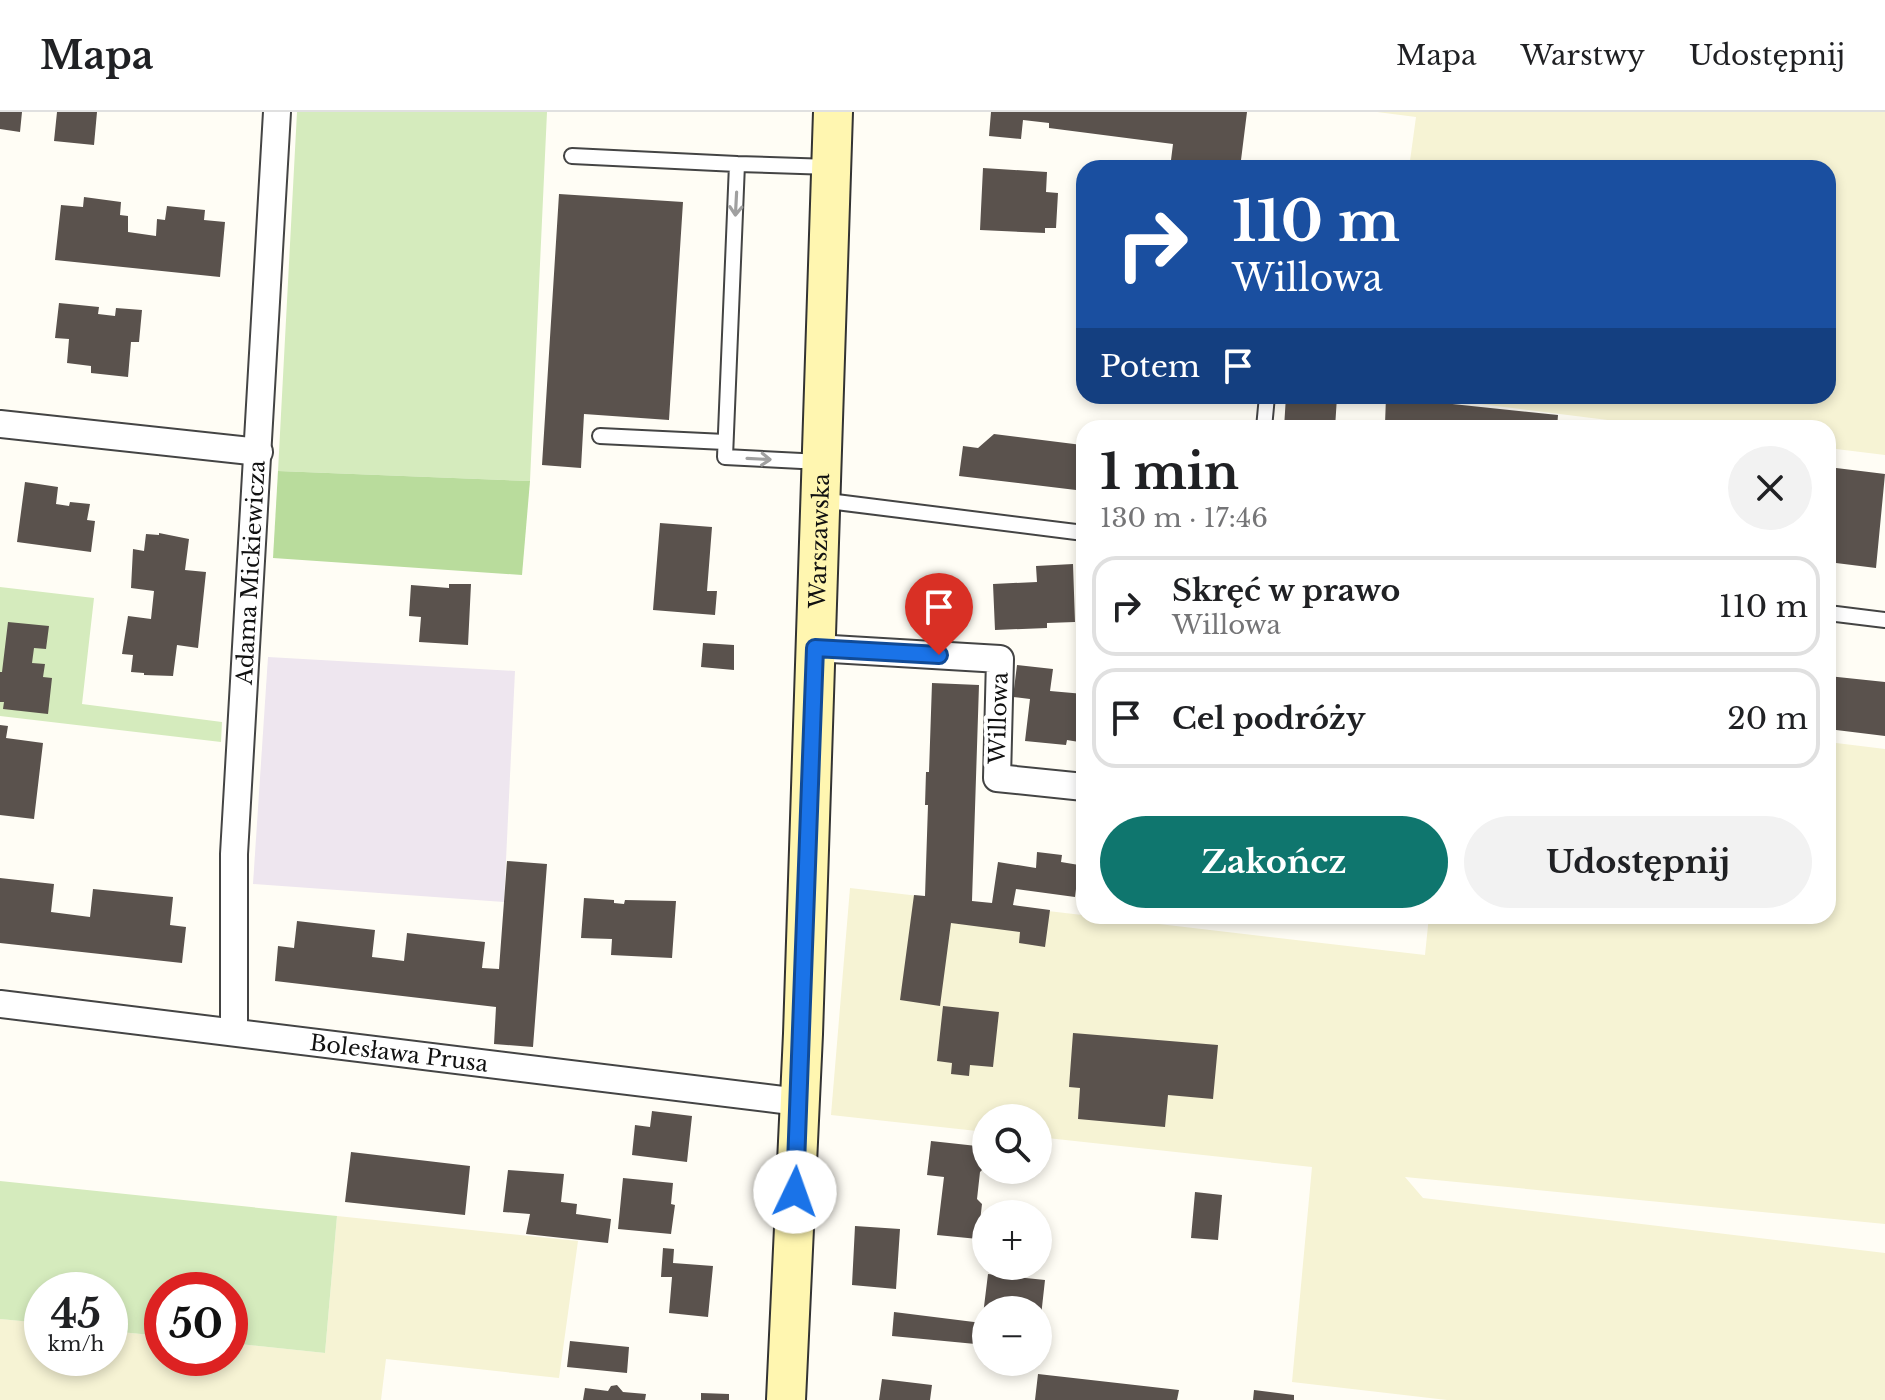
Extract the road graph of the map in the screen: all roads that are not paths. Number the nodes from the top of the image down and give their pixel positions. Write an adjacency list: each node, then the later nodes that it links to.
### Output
1 (277, 112): 9 (street, Adama Mickiewicza)
2 (833, 112): 5 (main road, Warszawska)
3 (572, 156): 4 (lane)
4 (737, 164): 5 (lane); 8 (lane, one-way to 8)
5 (831, 167): 10 (main road, Warszawska)
6 (0, 424): 9 (street)
7 (600, 436): 8 (lane)
8 (725, 442): 10 (lane, one-way to 10)
9 (259, 452): 18 (street, Adama Mickiewicza)
10 (821, 462): 11 (main road, Warszawska)
11 (820, 500): 12 (lane); 15 (main road, Warszawska)
12 (1076, 532)
13 (1836, 614): 14 (lane)
14 (1885, 620)
15 (815, 648): 16 (street, Willowa); 19 (main road, Warszawska)
16 (1076, 786)
17 (0, 1004): 18 (street, Bolesława Prusa)
18 (234, 1032): 19 (street, Bolesława Prusa)
19 (799, 1102): 20 (main road, Warszawska)
20 (786, 1400)

